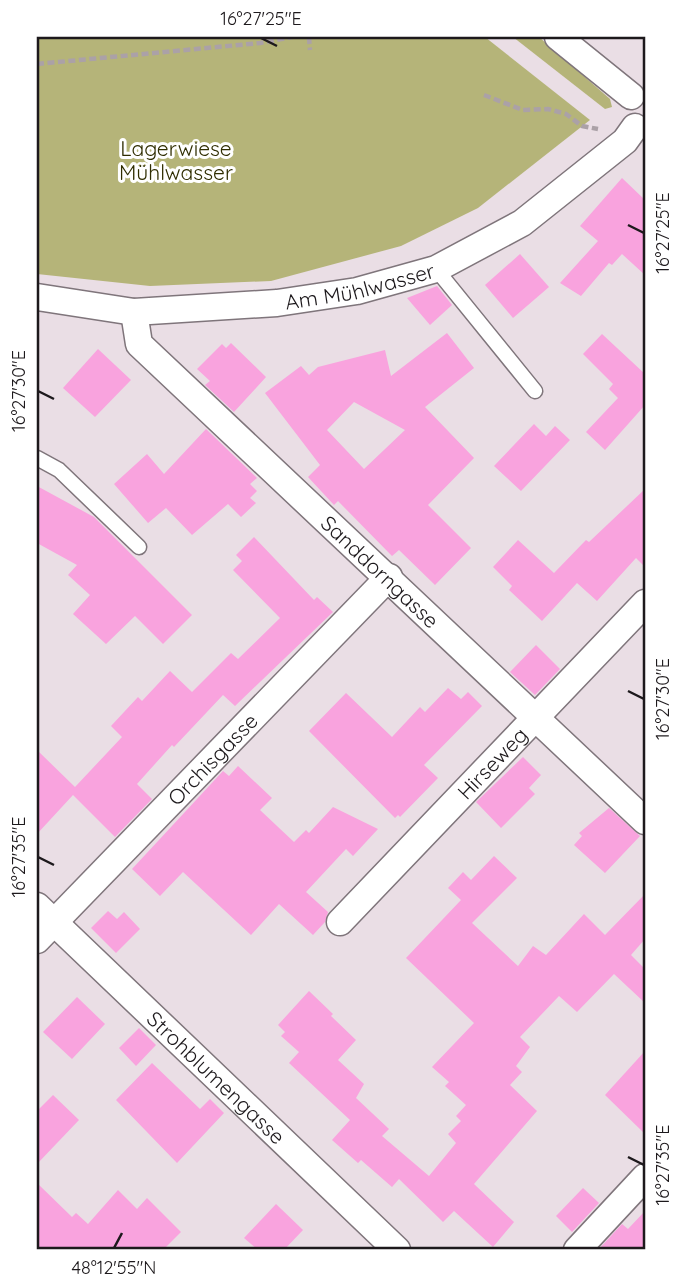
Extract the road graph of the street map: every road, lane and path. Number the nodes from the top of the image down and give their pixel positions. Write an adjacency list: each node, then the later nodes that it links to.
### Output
1 (292, 37): 5 (path)
2 (309, 37): 4 (path)
3 (558, 37): 6 (street)
4 (310, 50)
5 (37, 64)
6 (638, 93): 8 (street)
7 (484, 94): 9 (path)
8 (640, 128): 10 (street, Am Mühlwasser)
9 (606, 131)
10 (436, 269): 12 (street, Am Mühlwasser); 13 (lane)
11 (37, 297): 12 (street, Am Mühlwasser)
12 (134, 312): 16 (street, Sanddorngasse)
13 (535, 391)
14 (37, 458): 15 (lane)
15 (139, 547)
16 (389, 577): 18 (street, Sanddorngasse); 21 (street, Orchisgasse)
17 (645, 603): 18 (street, Hirseweg)
18 (536, 717): 19 (street, Sanddorngasse); 20 (street, Hirseweg)
19 (645, 821)
20 (340, 922)
21 (42, 923): 23 (street, Strohblumengasse)
22 (645, 1177): 24 (street)
23 (397, 1250)
24 (577, 1250)

